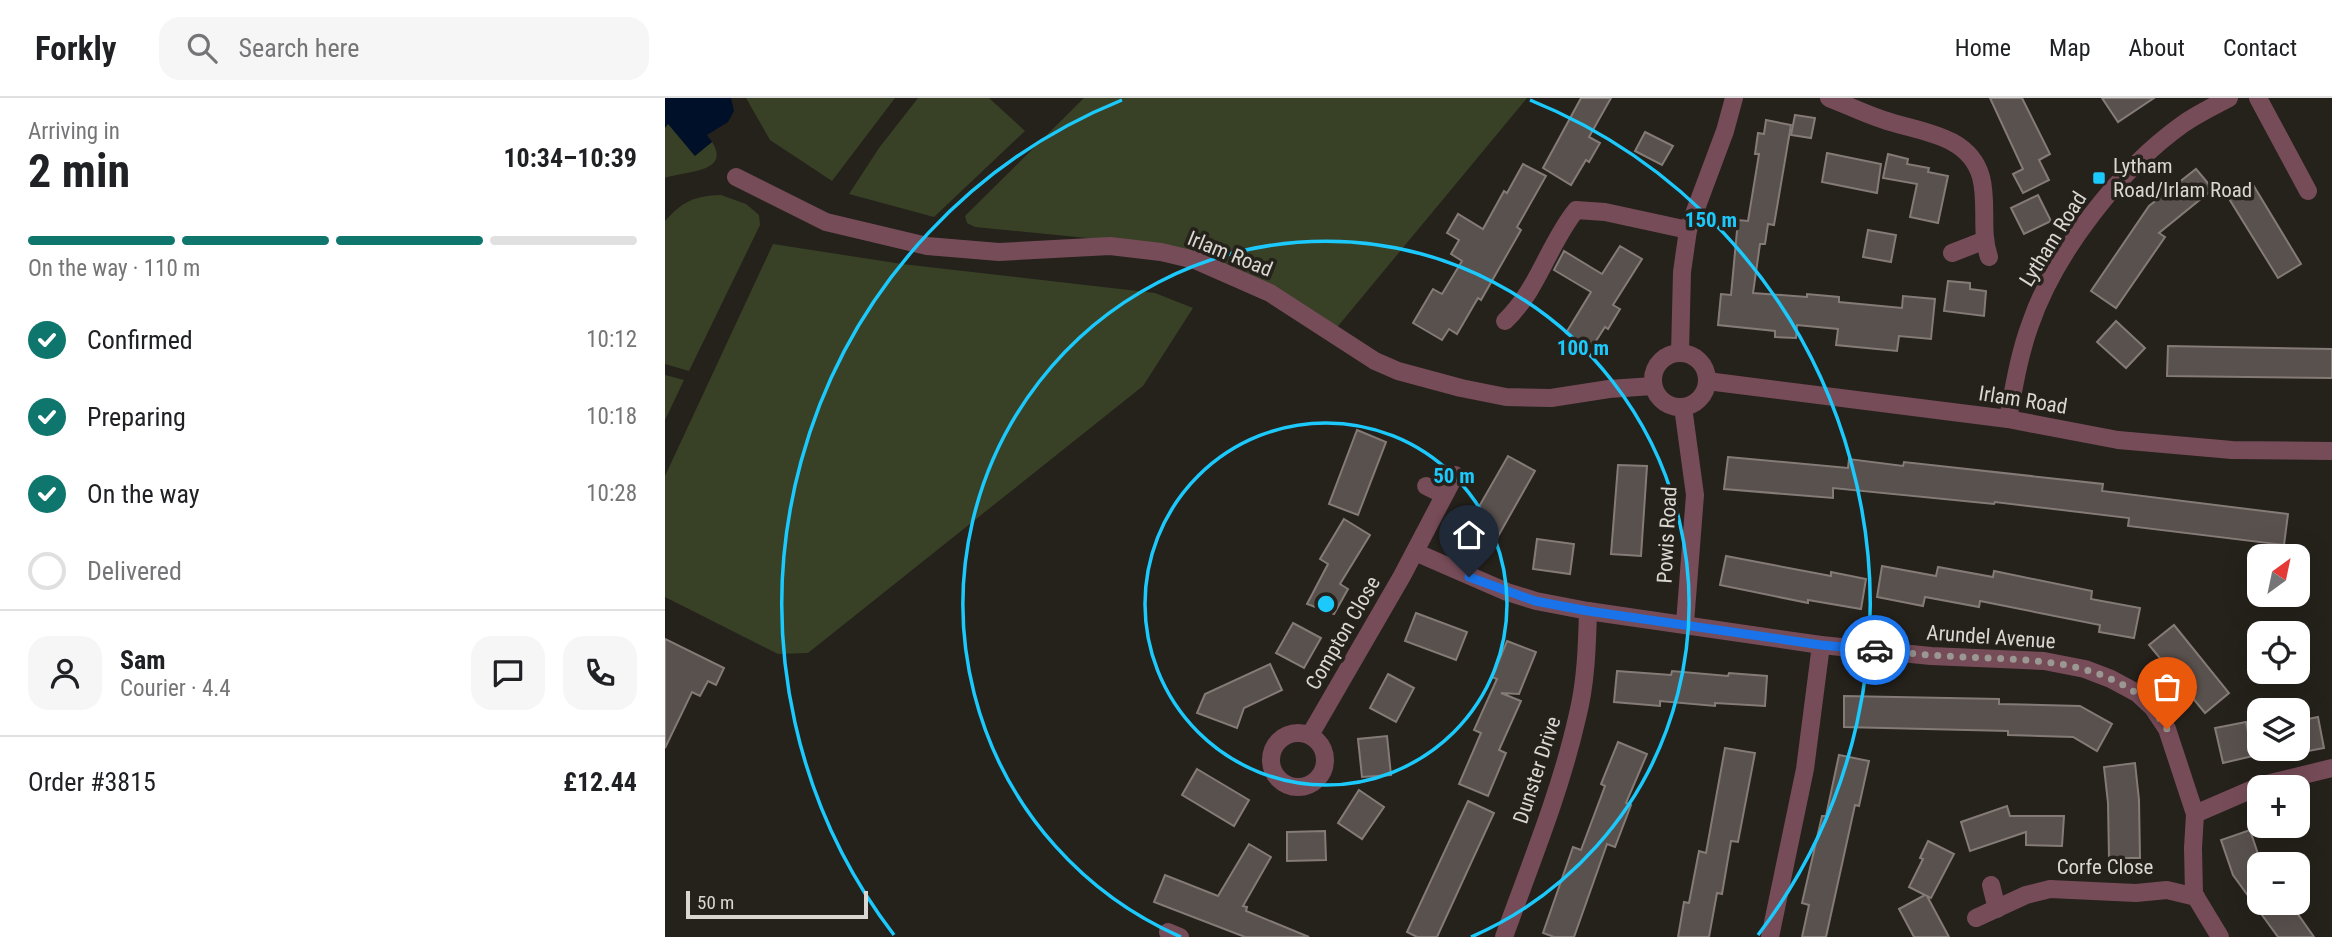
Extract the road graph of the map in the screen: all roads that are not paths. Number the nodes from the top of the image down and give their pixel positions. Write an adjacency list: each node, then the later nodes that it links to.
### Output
1 (1734, 98): 8 (street)
2 (1829, 98): 9 (street)
3 (2229, 98): 5 (street, Lytham Road)
4 (2258, 98): 7 (street)
5 (2204, 103): 15 (street, Lytham Road)
6 (736, 177): 13 (street, Irlam Road)
7 (2308, 191)
8 (1688, 230): 10 (street); 11 (street)
9 (1952, 253)
10 (1505, 321)
11 (1680, 353): 12 (street); 13 (street)
12 (1707, 381): 14 (street); 15 (street, Irlam Road)
13 (1653, 386): 14 (street)
14 (1683, 407): 22 (street, Powis Road)
15 (2008, 419): 16 (street, Irlam Road)
16 (2332, 451)
17 (1455, 475): 19 (street, Compton Close)
18 (1426, 485): 19 (street)
19 (1444, 495): 20 (street, Compton Close)
20 (1415, 552): 21 (street); 24 (street, Compton Close)
21 (1588, 611): 22 (street, Arundel Avenue); 31 (street, Dunster Drive)
22 (1685, 624): 23 (street, Arundel Avenue)
23 (1821, 645): 26 (street, Arundel Avenue); 32 (street)
24 (1310, 735)
25 (2332, 768): 26 (street)
26 (2195, 814): 28 (street, Arundel Avenue)
27 (1990, 885): 29 (street)
28 (2196, 897): 29 (street, Corfe Close); 33 (street, Arundel Avenue)
29 (1997, 909): 30 (street, Corfe Close)
30 (1976, 918)
31 (1504, 937)
32 (1770, 937)
33 (2220, 937)

